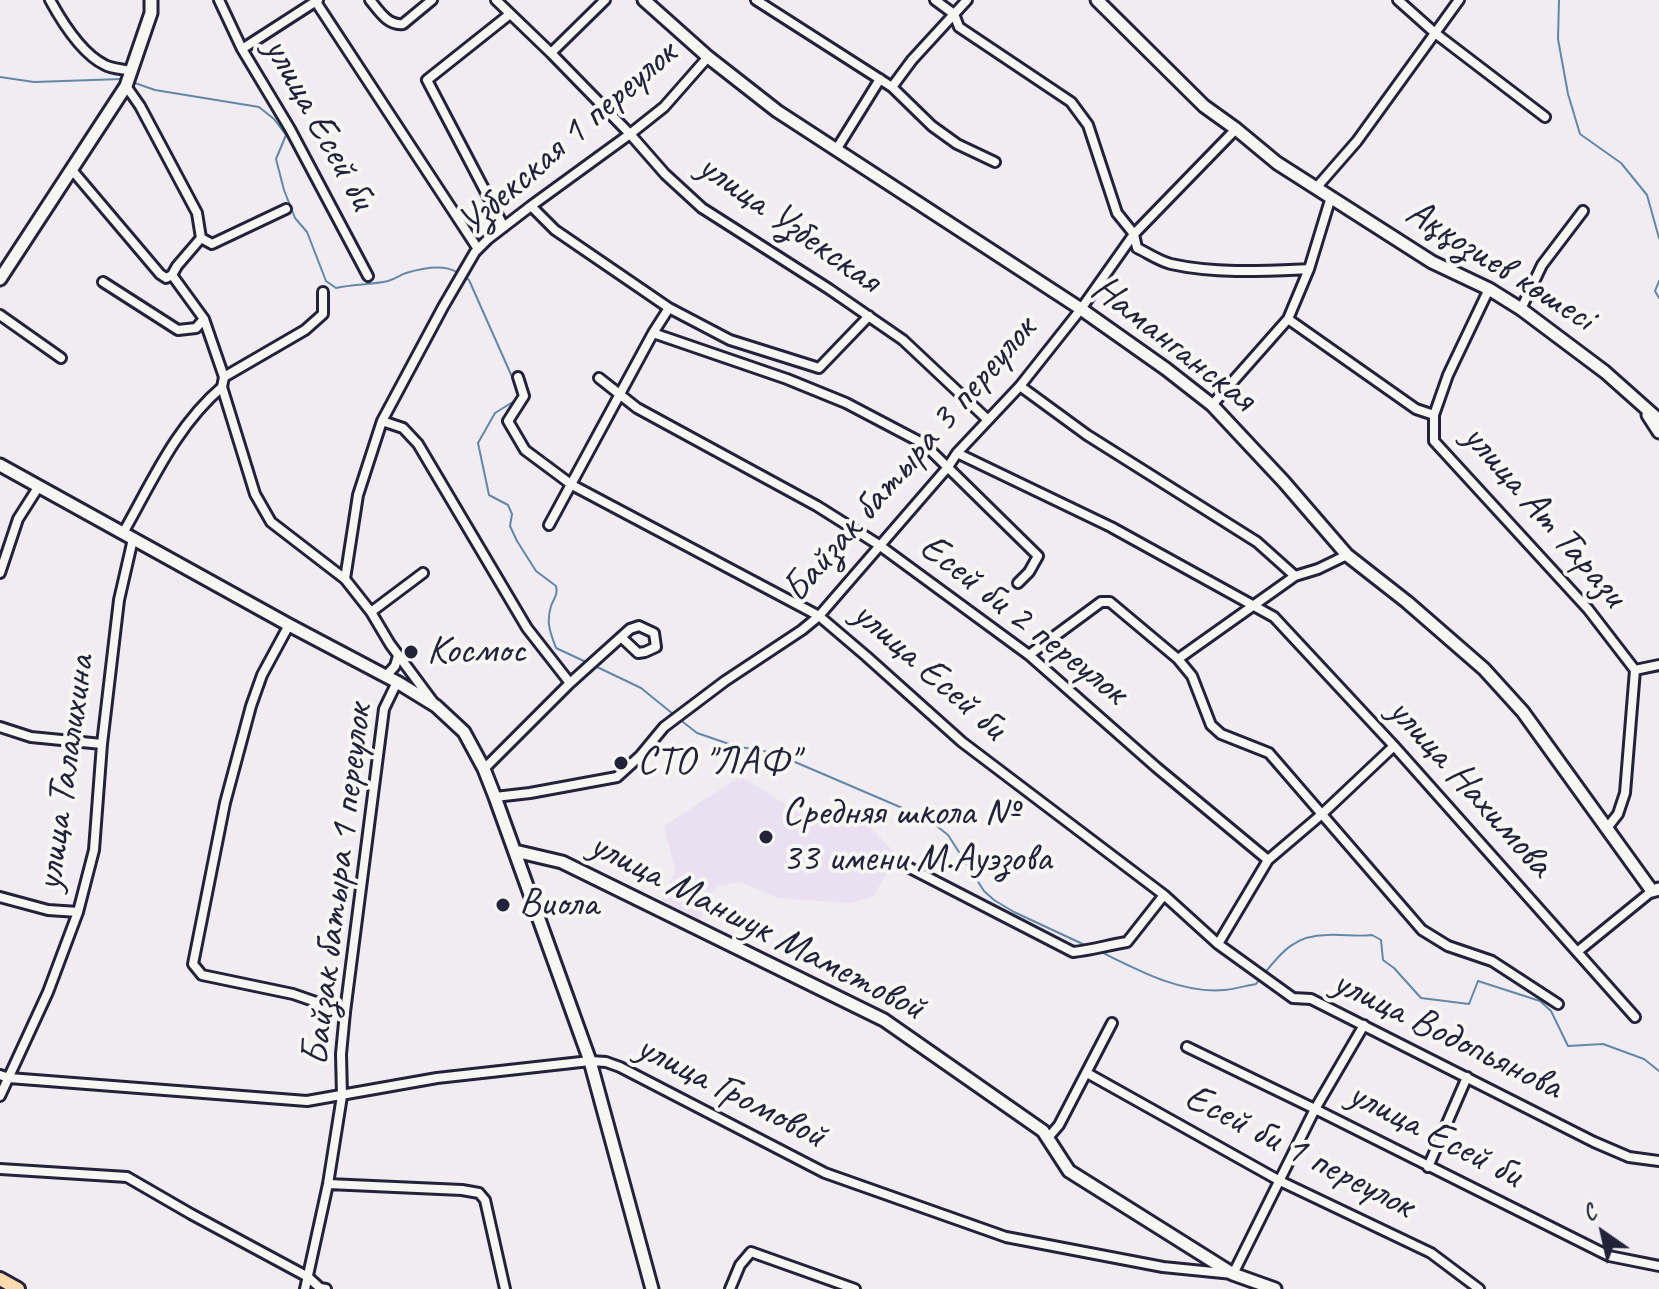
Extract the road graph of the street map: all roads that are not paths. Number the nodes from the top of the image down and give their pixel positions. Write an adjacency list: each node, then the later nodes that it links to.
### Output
1 (50, 0): 22 (street)
2 (151, 0): 22 (street)
3 (219, 0): 19 (street, улица Есей би)
4 (370, 0): 5 (street)
5 (432, 0)
6 (496, 0): 16 (street, улица Узбекская)
7 (605, 0): 20 (street)
8 (644, 0): 21 (street, Наманганская)
9 (756, 0): 23 (street)
10 (935, 0): 17 (street)
11 (967, 0): 17 (street)
12 (1097, 0): 27 (street, Аққозиев көшесі)
13 (1398, 0): 18 (street)
14 (1459, 0): 18 (street)
15 (317, 1): 19 (street); 40 (street)
16 (510, 14): 20 (street, улица Узбекская); 37 (street)
17 (954, 14): 25 (street); 38 (street)
18 (1435, 33): 26 (street); 32 (street)
19 (242, 49): 43 (street, улица Есей би)
20 (551, 53): 28 (street, улица Узбекская)
21 (708, 57): 28 (street, Узбекская 1 переулок); 29 (street, Наманганская)
22 (131, 71): 24 (street)
23 (880, 79): 25 (street); 29 (street)
24 (126, 86): 31 (street); 39 (street)
25 (892, 87): 30 (street)
26 (1545, 117)
27 (1236, 129): 32 (street, Аққозиев көшесі); 38 (street, Байзак батыра 3 переулок)
28 (630, 134): 34 (street, Узбекская 1 переулок); 52 (street, улица Узбекская)
29 (836, 150): 49 (street, Наманганская)
30 (995, 162)
31 (72, 170): 42 (street, Байзак батыра 1 переулок); 44 (street)
32 (1316, 188): 33 (street, Аққозиев көшесі)
33 (1331, 197): 41 (street); 46 (street, Аққозиев көшесі)
34 (531, 206): 37 (street, Узбекская 1 переулок); 48 (street)
35 (286, 209): 39 (street)
36 (1583, 211): 50 (street)
37 (504, 227): 40 (street, Узбекская 1 переулок)
38 (1134, 234): 41 (street); 49 (street, Байзак батыра 3 переулок)
39 (201, 238): 42 (street)
40 (478, 249): 67 (street, Узбекская 1 переулок)
41 (1309, 269): 54 (street)
42 (172, 275): 53 (street, Байзак батыра 1 переулок)
43 (368, 276)
44 (0, 279)
45 (103, 282): 53 (street)
46 (1489, 289): 50 (street, Аққозиев көшесі); 64 (street, улица Ат Тарази)
47 (323, 292): 59 (street, улица Талалихина)
48 (669, 308): 52 (street); 55 (street)
49 (1081, 309): 60 (street, Байзак батыра 3 переулок); 62 (street, Наманганская)
50 (1521, 309): 63 (street, Аққозиев көшесі)
51 (0, 315): 56 (street)
52 (869, 316): 65 (street, улица Узбекская)
53 (204, 319): 59 (street, Байзак батыра 1 переулок)
54 (1288, 319): 62 (street); 64 (street)
55 (653, 333): 61 (street); 71 (street)
56 (61, 358)
57 (518, 377): 72 (street, улица Есей би)
58 (599, 378): 61 (street, Есей би 2 переулок)
59 (223, 382): 75 (street, улица Талалихина); 81 (street, Байзак батыра 1 переулок)
60 (1020, 386): 65 (street, Байзак батыра 3 переулок); 80 (street)
61 (621, 395): 72 (street); 76 (street, Есей би 2 переулок)
62 (1212, 405): 77 (street, Наманганская)
63 (1643, 407): 66 (street, Аққозиев көшесі); 68 (street, Аққозиев көшесі)
64 (1434, 415): 92 (street, улица Ат Тарази)
65 (988, 420): 69 (street, Байзак батыра 3 переулок)
66 (1659, 420)
67 (382, 421): 81 (street, Узбекская 1 переулок); 94 (street)
68 (1659, 432)
69 (957, 453): 71 (street, Байзак батыра 3 переулок); 83 (street)
70 (0, 465): 73 (street)
71 (948, 467): 76 (street, Байзак батыра 3 переулок); 82 (street)
72 (572, 485): 74 (street); 85 (street, улица Есей би)
73 (39, 486): 75 (street); 78 (street)
74 (549, 525)
75 (128, 536): 86 (street); 97 (street, улица Талалихина)
76 (879, 545): 85 (street, Байзак батыра 3 переулок); 88 (street, Есей би 2 переулок)
77 (1347, 555): 80 (street); 102 (street, Наманганская)
78 (0, 573)
79 (423, 573): 84 (street)
80 (1295, 576): 83 (street)
81 (345, 579): 84 (street, Байзак батыра 1 переулок)
82 (1018, 583)
83 (1255, 605): 90 (street); 98 (street, улица Нахимова)
84 (371, 612): 89 (street, Байзак батыра 1 переулок)
85 (819, 616): 100 (street, Байзак батыра 3 переулок); 107 (street, улица Есей би)
86 (289, 625): 93 (street); 113 (street)
87 (621, 637): 94 (street)
88 (1029, 655): 90 (street); 104 (street, Есей би 2 переулок)
89 (398, 656): 93 (street, Байзак батыра 1 переулок); 95 (street, Байзак батыра 1 переулок)
90 (1178, 659): 101 (street)
91 (1659, 665): 92 (street)
92 (1635, 670): 102 (street)
93 (392, 679): 95 (street); 113 (street, Байзак батыра 1 переулок)
94 (570, 683): 99 (street)
95 (436, 706): 99 (street)
96 (0, 727): 97 (street)
97 (102, 744): 109 (street, улица Талалихина)
98 (1394, 746): 101 (street); 111 (street, улица Нахимова)
99 (484, 769): 100 (street)
100 (495, 797): 103 (street)
101 (1322, 814): 104 (street); 112 (street)
102 (1607, 828): 106 (street, Наманганская)
103 (515, 851): 118 (street); 125 (street, улица Маншук Маметовой)
104 (1268, 860): 110 (street)
105 (906, 866): 107 (street)
106 (1656, 890): 111 (street)
107 (1164, 895): 110 (street, улица Есей би)
108 (0, 897): 109 (street)
109 (78, 912): 120 (street, улица Талалихина)
110 (1218, 944): 116 (street, улица Водопьянова)
111 (1577, 952): 114 (street, улица Нахимова)
112 (1558, 1004)
113 (345, 1012): 123 (street, Байзак батыра 1 переулок)
114 (1635, 1017)
115 (1112, 1023): 119 (street)
116 (1364, 1025): 121 (street, улица Водопьянова); 124 (street)
117 (1187, 1047): 124 (street, улица Есей би)
118 (590, 1061): 123 (street, улица Громовой); 132 (street, улица Громовой); 140 (street)
119 (1087, 1073): 125 (street); 129 (street, Есей би 1 переулок)
120 (5, 1076): 122 (street, улица Талалихина); 123 (street, улица Громовой)
121 (1467, 1077): 126 (street, улица Водопьянова); 127 (street)
122 (0, 1096)
123 (342, 1096): 130 (street, Байзак батыра 1 переулок)
124 (1315, 1109): 127 (street, улица Есей би); 129 (street)
125 (1047, 1139): 132 (street, улица Маншук Маметовой)
126 (1659, 1161)
127 (1428, 1167): 131 (street, улица Есей би)
128 (0, 1169): 133 (street)
129 (1280, 1181): 132 (street); 135 (street, Есей би 1 переулок)
130 (328, 1184): 133 (street, Байзак батыра 1 переулок); 139 (street)
131 (1659, 1266)
132 (1233, 1274): 143 (street, улица Маншук Маметовой)
133 (308, 1277): 137 (street, Байзак батыра 1 переулок); 138 (street)
134 (0, 1279): 136 (main road)
135 (1475, 1288)
136 (18, 1289)
137 (305, 1289)
138 (326, 1289)
139 (505, 1289)
140 (652, 1289)
141 (730, 1289): 142 (street)
142 (855, 1289)
143 (1275, 1289)

